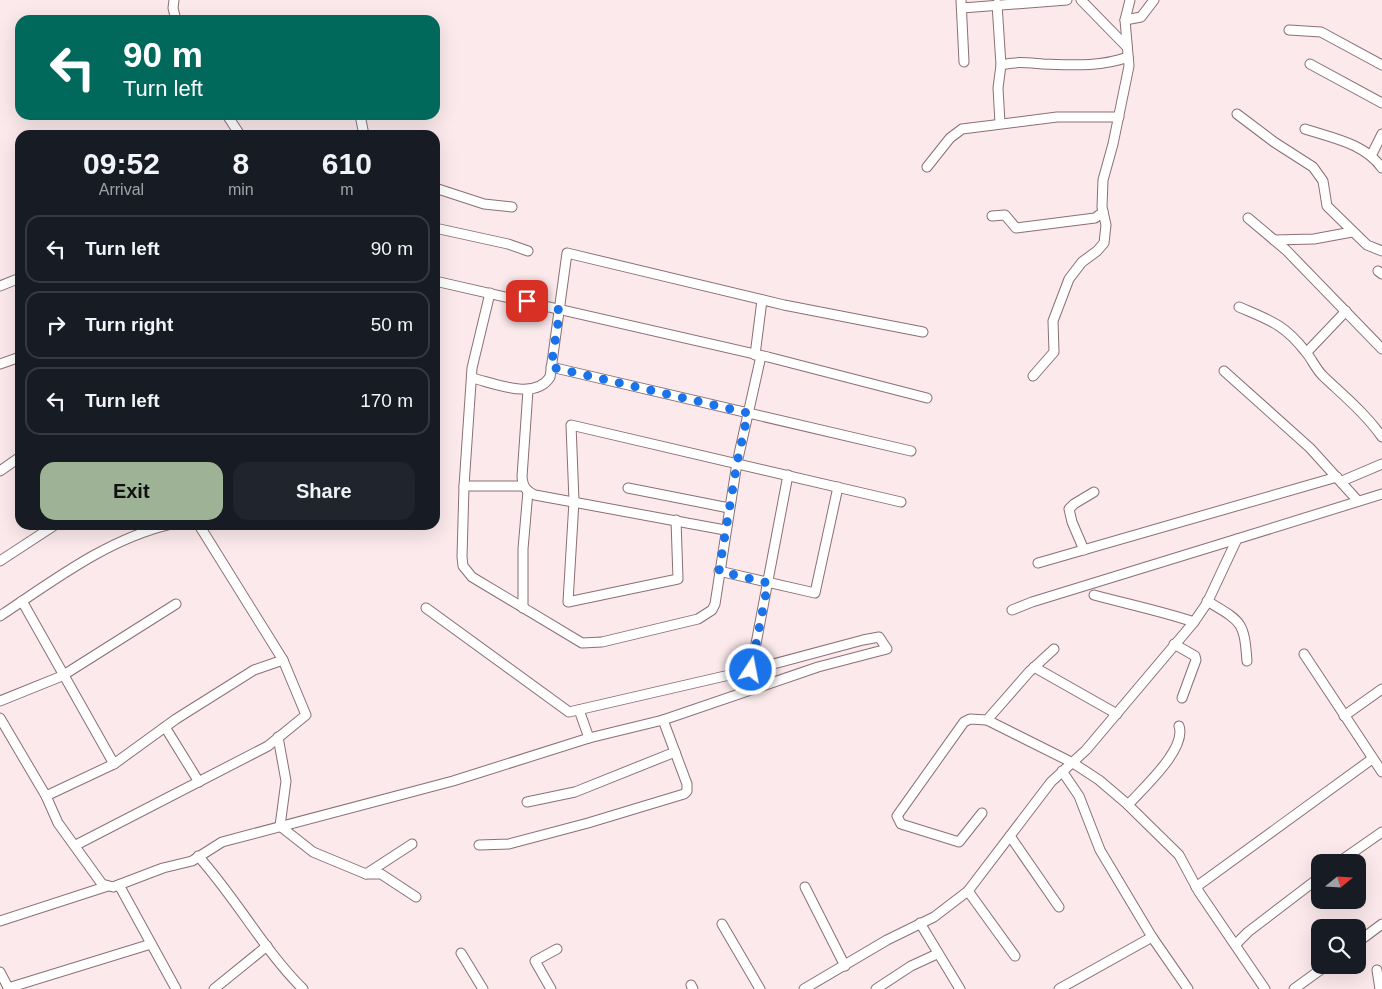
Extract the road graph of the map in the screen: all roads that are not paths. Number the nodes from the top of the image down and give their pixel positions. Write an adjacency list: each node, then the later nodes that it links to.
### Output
1 (174, 0): 8 (street)
2 (1066, 0): 7 (street)
3 (1081, 0): 11 (street)
4 (1130, 0): 9 (street)
5 (1154, 0): 9 (street)
6 (961, 4): 7 (street); 12 (street)
7 (997, 4): 15 (street)
8 (175, 15)
9 (1126, 20): 11 (street)
10 (1289, 30): 14 (street)
11 (1128, 52): 15 (street); 18 (street)
12 (964, 62)
13 (1310, 64): 16 (street)
14 (1382, 65)
15 (1001, 66): 19 (street)
16 (1382, 104)
17 (1237, 114): 31 (street)
18 (1119, 117): 19 (street); 27 (street)
19 (1000, 123): 23 (street)
20 (1305, 129): 22 (street)
21 (1382, 134): 22 (street)
22 (1372, 156): 24 (street)
23 (928, 167)
24 (1382, 168)
25 (440, 190): 26 (street)
26 (512, 207)
27 (1103, 212): 28 (street); 51 (street)
28 (992, 216)
29 (1248, 218): 32 (street)
30 (440, 229): 33 (street)
31 (1352, 232): 32 (street); 34 (street)
32 (1274, 240): 42 (street)
33 (528, 251)
34 (1382, 251)
35 (15, 280): 37 (street)
36 (440, 281): 38 (street)
37 (0, 286)
38 (490, 293): 41 (street); 52 (street)
39 (762, 300): 41 (street); 43 (street); 46 (street)
40 (1239, 307): 45 (street)
41 (560, 310): 46 (street); 49 (street)
42 (1346, 311): 44 (street); 45 (street)
43 (923, 332)
44 (1382, 349)
45 (1307, 352): 56 (street)
46 (758, 355): 54 (street); 55 (street)
47 (15, 358): 48 (street)
48 (0, 364)
49 (551, 367): 53 (street); 55 (street)
50 (1224, 371): 63 (street)
51 (1033, 376)
52 (472, 378): 53 (street); 64 (street)
53 (528, 390): 67 (street)
54 (927, 398)
55 (748, 413): 57 (street); 59 (street)
56 (1382, 437)
57 (911, 451)
58 (15, 460): 61 (street)
59 (737, 463): 62 (street); 70 (street); 73 (street)
60 (1382, 464): 63 (street)
61 (0, 471)
62 (788, 475): 65 (street); 84 (street)
63 (1339, 479): 71 (street); 80 (street)
64 (464, 486): 67 (street); 90 (street)
65 (838, 487): 72 (street); 84 (street)
66 (628, 488): 73 (street)
67 (526, 489): 70 (street); 90 (street)
68 (1094, 492): 80 (street)
69 (1382, 494): 71 (street)
70 (574, 501): 74 (street); 74 (street)
71 (1358, 501): 79 (street)
72 (901, 502)
73 (729, 508): 78 (street)
74 (676, 520): 78 (street)
75 (47, 530): 81 (street)
76 (147, 530): 86 (street)
77 (202, 530): 97 (street)
78 (725, 530): 83 (street)
79 (1237, 540): 87 (street); 91 (street)
80 (1084, 550): 82 (street)
81 (0, 561)
82 (1038, 562)
83 (719, 571): 84 (street); 90 (street)
84 (768, 583): 100 (street)
85 (1094, 594): 93 (street)
86 (22, 601): 92 (street); 101 (street)
87 (1208, 602): 93 (street); 98 (street)
88 (176, 604): 101 (street)
89 (426, 608): 105 (street)
90 (523, 608)
91 (1012, 610)
92 (0, 616)
93 (1194, 622): 94 (street)
94 (1174, 644): 103 (street); 106 (street)
95 (1054, 650): 99 (street)
96 (1304, 654): 107 (street)
97 (283, 660): 112 (street); 113 (street)
98 (1247, 661)
99 (1034, 667): 106 (street); 110 (street)
100 (751, 670): 105 (street); 109 (street)
101 (62, 676): 104 (street); 118 (street)
102 (1382, 689): 107 (street)
103 (1182, 698)
104 (0, 701)
105 (579, 710): 114 (street)
106 (1117, 714): 117 (street)
107 (1344, 716): 116 (street)
108 (0, 718): 122 (street)
109 (663, 720): 114 (street); 115 (street)
110 (987, 720): 117 (street); 125 (street)
111 (1179, 726): 124 (street)
112 (165, 727): 118 (street); 121 (street)
113 (278, 737): 121 (street); 126 (street)
114 (589, 738): 126 (street)
115 (675, 752): 123 (street); 130 (street)
116 (1372, 759): 120 (street); 139 (street)
117 (1073, 763): 119 (street); 124 (street)
118 (114, 764): 122 (street)
119 (1062, 771): 128 (street); 148 (street)
120 (1382, 772)
121 (199, 782): 131 (street)
122 (46, 796): 131 (street)
123 (527, 802)
124 (1128, 805): 139 (street)
125 (982, 813)
126 (280, 826): 133 (street); 134 (street)
127 (1382, 832): 132 (street)
128 (1010, 836): 140 (street); 142 (street)
129 (412, 844): 134 (street)
130 (479, 844)
131 (76, 845): 136 (street)
132 (1350, 854)
133 (198, 856): 137 (street); 151 (street)
134 (366, 874): 141 (street)
135 (1311, 884): 150 (street)
136 (108, 886): 137 (street); 143 (street)
137 (119, 886): 149 (street)
138 (806, 887): 156 (street)
139 (1196, 887): 150 (street)
140 (968, 891): 144 (street); 155 (street)
141 (416, 897)
142 (1059, 907)
143 (0, 921)
144 (920, 923): 154 (street); 156 (street)
145 (722, 924): 166 (street)
146 (1382, 924): 147 (street)
147 (1366, 936)
148 (1152, 937): 170 (street); 171 (street)
149 (151, 944): 160 (street); 161 (street)
150 (1236, 944): 172 (street)
151 (268, 946): 162 (street); 163 (street)
152 (557, 949): 165 (street)
153 (462, 953): 164 (street)
154 (937, 954): 168 (street); 169 (street)
155 (1014, 956)
156 (845, 966): 167 (street)
157 (1377, 970): 174 (street)
158 (0, 972): 160 (street)
159 (1315, 974): 173 (street)
160 (9, 989)
161 (176, 989)
162 (214, 989)
163 (303, 989)
164 (483, 989)
165 (551, 989)
166 (760, 989)
167 (804, 989)
168 (876, 989)
169 (960, 989)
170 (1059, 989)
171 (1188, 989)
172 (1265, 989)
173 (1294, 989)
174 (1380, 989)

